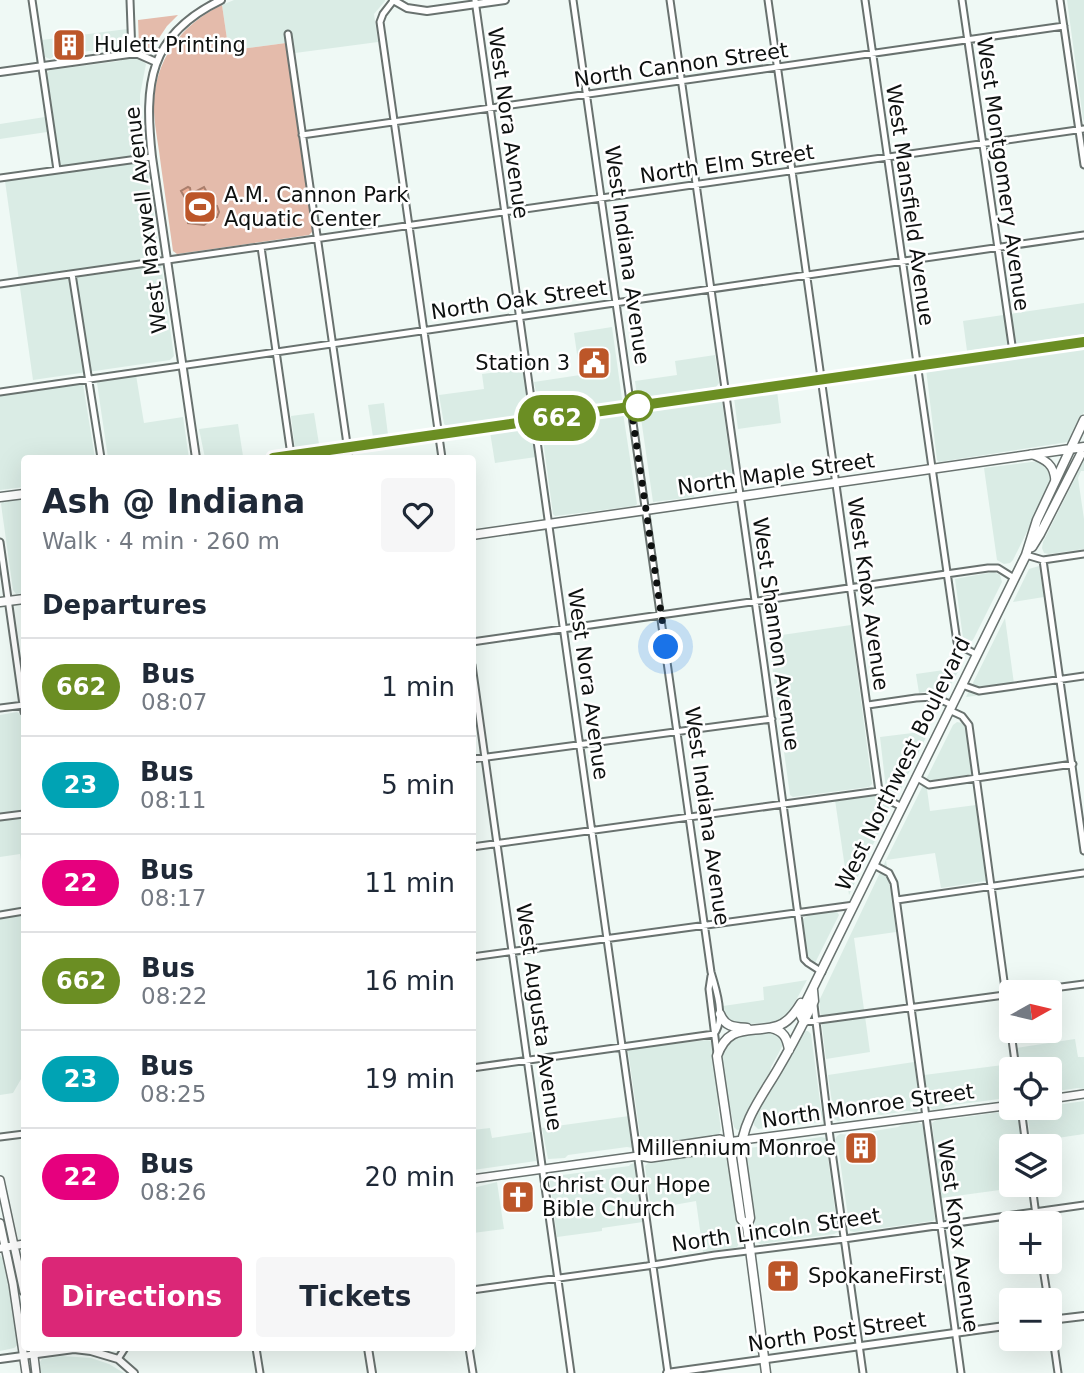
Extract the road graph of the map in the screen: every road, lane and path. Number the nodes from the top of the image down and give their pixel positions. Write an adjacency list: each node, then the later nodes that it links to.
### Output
1 (33, 0): 19 (street)
2 (130, 0): 17 (street)
3 (221, 0): 18 (street)
4 (505, 0): 12 (street)
5 (573, 0): 23 (street, West Indiana Avenue)
6 (670, 0): 22 (street, West Shannon Avenue)
7 (768, 0): 20 (street, West Knox Avenue)
8 (865, 0): 16 (street, West Mansfield Avenue)
9 (962, 0): 15 (street, West Montgomery Avenue)
10 (1060, 0): 13 (street)
11 (393, 1): 12 (street); 25 (street)
12 (475, 2): 24 (street, West Nora Avenue)
13 (1064, 26): 15 (street, North Cannon Street); 26 (street)
14 (288, 34): 27 (street)
15 (968, 39): 16 (street, North Cannon Street); 28 (street, West Montgomery Avenue)
16 (872, 53): 20 (street, North Cannon Street); 30 (street, West Mansfield Avenue)
17 (132, 54): 18 (street); 19 (street)
18 (156, 62): 29 (street, West Maxwell Avenue)
19 (41, 66): 21 (street); 32 (street)
20 (777, 67): 22 (street, North Cannon Street); 33 (street, West Knox Avenue)
21 (0, 72)
22 (681, 80): 23 (street, North Cannon Street); 35 (street, West Shannon Avenue)
23 (586, 94): 24 (street, North Cannon Street); 36 (street, West Indiana Avenue)
24 (490, 109): 25 (street, North Cannon Street); 37 (street, West Nora Avenue)
25 (394, 122): 27 (street, North Cannon Street); 38 (street)
26 (1081, 130): 28 (street, North Elm Street); 31 (street)
27 (302, 135): 40 (street)
28 (983, 143): 30 (street, North Elm Street); 42 (street, West Montgomery Avenue)
29 (152, 157): 32 (street); 43 (street, West Maxwell Avenue)
30 (887, 157): 33 (street, North Elm Street); 44 (street, West Mansfield Avenue)
31 (1084, 164)
32 (57, 170): 34 (street)
33 (792, 171): 35 (street, North Elm Street); 46 (street, West Knox Avenue)
34 (0, 178)
35 (696, 184): 36 (street, North Elm Street); 48 (street, West Shannon Avenue)
36 (601, 198): 37 (street, North Elm Street); 49 (street, West Indiana Avenue)
37 (505, 212): 38 (street, North Elm Street); 50 (street, West Nora Avenue)
38 (409, 226): 40 (street, North Elm Street); 51 (street)
39 (1084, 235): 42 (street, North Oak Street)
40 (317, 239): 41 (street, North Elm Street); 53 (street)
41 (261, 247): 43 (street, North Elm Street); 54 (street)
42 (998, 247): 44 (street, North Oak Street); 55 (street, West Montgomery Avenue)
43 (167, 260): 45 (street, North Elm Street); 56 (street, West Maxwell Avenue)
44 (902, 261): 46 (street, North Oak Street); 57 (street, West Mansfield Avenue)
45 (72, 274): 47 (street, North Elm Street); 58 (street)
46 (807, 275): 48 (street, North Oak Street); 59 (street, West Knox Avenue)
47 (0, 284)
48 (711, 288): 49 (street, North Oak Street); 61 (street, West Shannon Avenue)
49 (616, 303): 50 (street, North Oak Street); 62 (street, West Indiana Avenue)
50 (519, 316): 51 (street, North Oak Street); 64 (street, West Nora Avenue)
51 (424, 330): 53 (street, North Oak Street); 65 (street)
52 (1082, 341): 55 (main road)
53 (332, 343): 54 (street, North Oak Street); 66 (street)
54 (276, 351): 56 (street, North Oak Street); 72 (street)
55 (1013, 352): 57 (main road)
56 (182, 365): 58 (street, North Oak Street); 71 (street, West Maxwell Avenue)
57 (918, 366): 59 (main road); 76 (street, West Mansfield Avenue)
58 (89, 379): 60 (street, North Oak Street); 70 (street)
59 (822, 379): 61 (main road); 77 (street, West Knox Avenue)
60 (0, 392)
61 (726, 393): 62 (main road); 80 (street, West Shannon Avenue)
62 (631, 407): 64 (main road); 82 (street, West Indiana Avenue)
63 (1084, 420): 68 (main road)
64 (535, 421): 65 (main road); 83 (street, West Nora Avenue)
65 (438, 435): 66 (main road); 75 (street)
66 (347, 448): 73 (main road); 74 (street)
67 (1084, 448): 68 (main road, North Maple Street); 87 (main road)
68 (1070, 449): 69 (main road, North Maple Street); 78 (main road)
69 (1030, 454): 76 (main road, North Maple Street); 78 (main road)
70 (101, 455)
71 (196, 455)
72 (291, 455)
73 (303, 455)
74 (348, 455)
75 (441, 455)
76 (932, 469): 77 (main road, North Maple Street); 89 (street, West Mansfield Avenue)
77 (836, 482): 80 (main road, North Maple Street); 91 (street, West Knox Avenue)
78 (1055, 482): 87 (main road)
79 (21, 494): 81 (main road)
80 (741, 496): 82 (main road, North Maple Street); 93 (street, West Shannon Avenue)
81 (0, 497)
82 (646, 510): 83 (main road, North Maple Street); 94 (street, West Indiana Avenue)
83 (549, 523): 84 (main road, North Maple Street); 95 (street, West Nora Avenue)
84 (476, 534)
85 (0, 542): 92 (street)
86 (1084, 554): 88 (street)
87 (1026, 555): 88 (street); 90 (main road, West Northwest Boulevard)
88 (1043, 560): 99 (street)
89 (948, 574): 90 (street); 91 (street); 97 (street, West Mansfield Avenue)
90 (1014, 578): 97 (main road, West Northwest Boulevard)
91 (852, 588): 93 (street); 103 (street, West Knox Avenue)
92 (4, 602): 101 (street)
93 (755, 602): 94 (street); 107 (street, West Shannon Avenue)
94 (661, 615): 95 (street); 108 (street, West Indiana Avenue)
95 (564, 629): 96 (street); 109 (street, West Nora Avenue)
96 (476, 641)
97 (976, 654): 100 (main road, West Northwest Boulevard)
98 (1084, 676): 99 (street)
99 (1060, 679): 100 (street); 112 (street)
100 (962, 685): 105 (main road, West Northwest Boulevard)
101 (21, 691)
102 (476, 693): 110 (street, West Augusta Avenue)
103 (868, 705): 105 (street); 115 (street, West Knox Avenue)
104 (21, 707): 106 (street)
105 (951, 707): 113 (main road, West Northwest Boulevard); 114 (street)
106 (0, 708)
107 (772, 719): 108 (street); 116 (street, West Shannon Avenue)
108 (677, 732): 109 (street); 120 (street, West Indiana Avenue)
109 (580, 744): 110 (street); 121 (street, West Nora Avenue)
110 (485, 757): 111 (street); 122 (street, West Augusta Avenue)
111 (476, 758)
112 (1073, 764): 114 (street); 124 (street)
113 (916, 777): 114 (street); 117 (main road, West Northwest Boulevard)
114 (977, 777): 127 (street)
115 (879, 791): 116 (street); 117 (street)
116 (784, 803): 120 (street); 131 (street, West Shannon Avenue)
117 (902, 807): 125 (main road, West Northwest Boulevard)
118 (21, 814): 119 (street)
119 (0, 817)
120 (689, 817): 121 (street); 133 (street, West Indiana Avenue)
121 (593, 830): 122 (street); 134 (street, West Nora Avenue)
122 (497, 844): 123 (street); 135 (street, West Augusta Avenue)
123 (476, 847)
124 (1084, 851)
125 (874, 865): 128 (street, West Knox Avenue); 129 (main road, West Northwest Boulevard)
126 (1084, 873): 127 (street)
127 (991, 886): 128 (street); 139 (street)
128 (897, 900): 145 (street, West Knox Avenue)
129 (853, 905): 131 (street); 138 (main road, West Northwest Boulevard)
130 (21, 912): 132 (street)
131 (798, 912): 133 (street); 138 (street, West Shannon Avenue)
132 (0, 915)
133 (705, 925): 134 (street); 137 (street, West Indiana Avenue)
134 (608, 939): 135 (street); 152 (street, West Nora Avenue)
135 (512, 952): 136 (street); 155 (street, West Augusta Avenue)
136 (476, 956)
137 (711, 972): 146 (street, West Indiana Avenue); 151 (street, West Indiana Avenue)
138 (822, 972): 142 (main road, West Northwest Boulevard)
139 (1007, 980)
140 (1084, 984): 141 (street)
141 (1062, 987)
142 (813, 990): 144 (main road); 148 (main road); 149 (main road, West Northwest Boulevard)
143 (999, 995): 145 (street)
144 (814, 1001): 147 (street); 148 (main road)
145 (911, 1008): 147 (street); 160 (street, West Knox Avenue)
146 (720, 1014): 150 (main road); 151 (street, West Indiana Avenue)
147 (816, 1020): 148 (street); 161 (street)
148 (804, 1022): 153 (main road)
149 (766, 1027): 150 (main road, West Northwest Boulevard); 153 (main road)
150 (757, 1029): 154 (main road, West Northwest Boulevard)
151 (714, 1034): 152 (street); 154 (street, West Indiana Avenue)
152 (623, 1048): 155 (street); 166 (street, West Nora Avenue)
153 (789, 1050): 164 (main road)
154 (717, 1056): 165 (main road, West Indiana Avenue)
155 (527, 1060): 156 (street); 167 (street, West Augusta Avenue)
156 (476, 1067)
157 (1084, 1094): 158 (main road)
158 (1062, 1097)
159 (999, 1107): 160 (main road, North Monroe Street)
160 (925, 1116): 161 (main road, North Monroe Street); 175 (street, West Knox Avenue)
161 (829, 1130): 164 (main road, North Monroe Street); 176 (street)
162 (21, 1134): 163 (street)
163 (0, 1137)
164 (742, 1141): 165 (main road, North Monroe Street); 174 (main road, West Indiana Avenue)
165 (730, 1142): 166 (main road, North Monroe Street); 174 (main road, West Indiana Avenue)
166 (638, 1156): 167 (main road, North Monroe Street); 181 (street, West Nora Avenue)
167 (543, 1169): 168 (main road, North Monroe Street); 183 (street, West Augusta Avenue)
168 (476, 1178)
169 (0, 1180): 178 (main road)
170 (1084, 1205): 171 (street, North Lincoln Street)
171 (1042, 1211)
172 (999, 1217): 175 (street, North Lincoln Street)
173 (0, 1223): 179 (main road)
174 (747, 1226): 180 (main road, West Indiana Avenue)
175 (940, 1226): 176 (street, North Lincoln Street); 188 (street, West Knox Avenue)
176 (844, 1239): 180 (street, North Lincoln Street); 190 (street)
177 (21, 1245): 178 (main road)
178 (15, 1246): 179 (main road); 182 (main road)
179 (2, 1248): 189 (main road)
180 (750, 1251): 181 (street, North Lincoln Street); 202 (main road, West Indiana Avenue)
181 (654, 1265): 183 (street, North Lincoln Street); 210 (street, West Nora Avenue)
182 (21, 1277)
183 (558, 1279): 184 (street, North Lincoln Street); 209 (street, West Augusta Avenue)
184 (476, 1289)
185 (1084, 1316): 186 (street)
186 (1062, 1318)
187 (999, 1327): 188 (street, North Post Street)
188 (956, 1333): 190 (street, North Post Street); 213 (street, West Knox Avenue)
189 (21, 1334)
190 (859, 1346): 202 (street, North Post Street); 212 (street)
191 (23, 1351): 199 (main road)
192 (33, 1351): 199 (street); 204 (main road)
193 (94, 1351): 201 (street)
194 (123, 1351): 201 (street)
195 (256, 1351): 206 (street)
196 (368, 1351): 207 (street)
197 (469, 1351): 208 (street)
198 (1055, 1351): 214 (street)
199 (24, 1355): 200 (street); 203 (main road)
200 (0, 1359)
201 (118, 1359): 205 (street)
202 (764, 1359): 210 (street, North Post Street); 211 (main road, West Indiana Avenue)
203 (26, 1373)
204 (36, 1373)
205 (134, 1373)
206 (260, 1373)
207 (372, 1373)
208 (473, 1373)
209 (570, 1373)
210 (668, 1373)
211 (766, 1373)
212 (863, 1373)
213 (961, 1373)
214 (1058, 1373)

